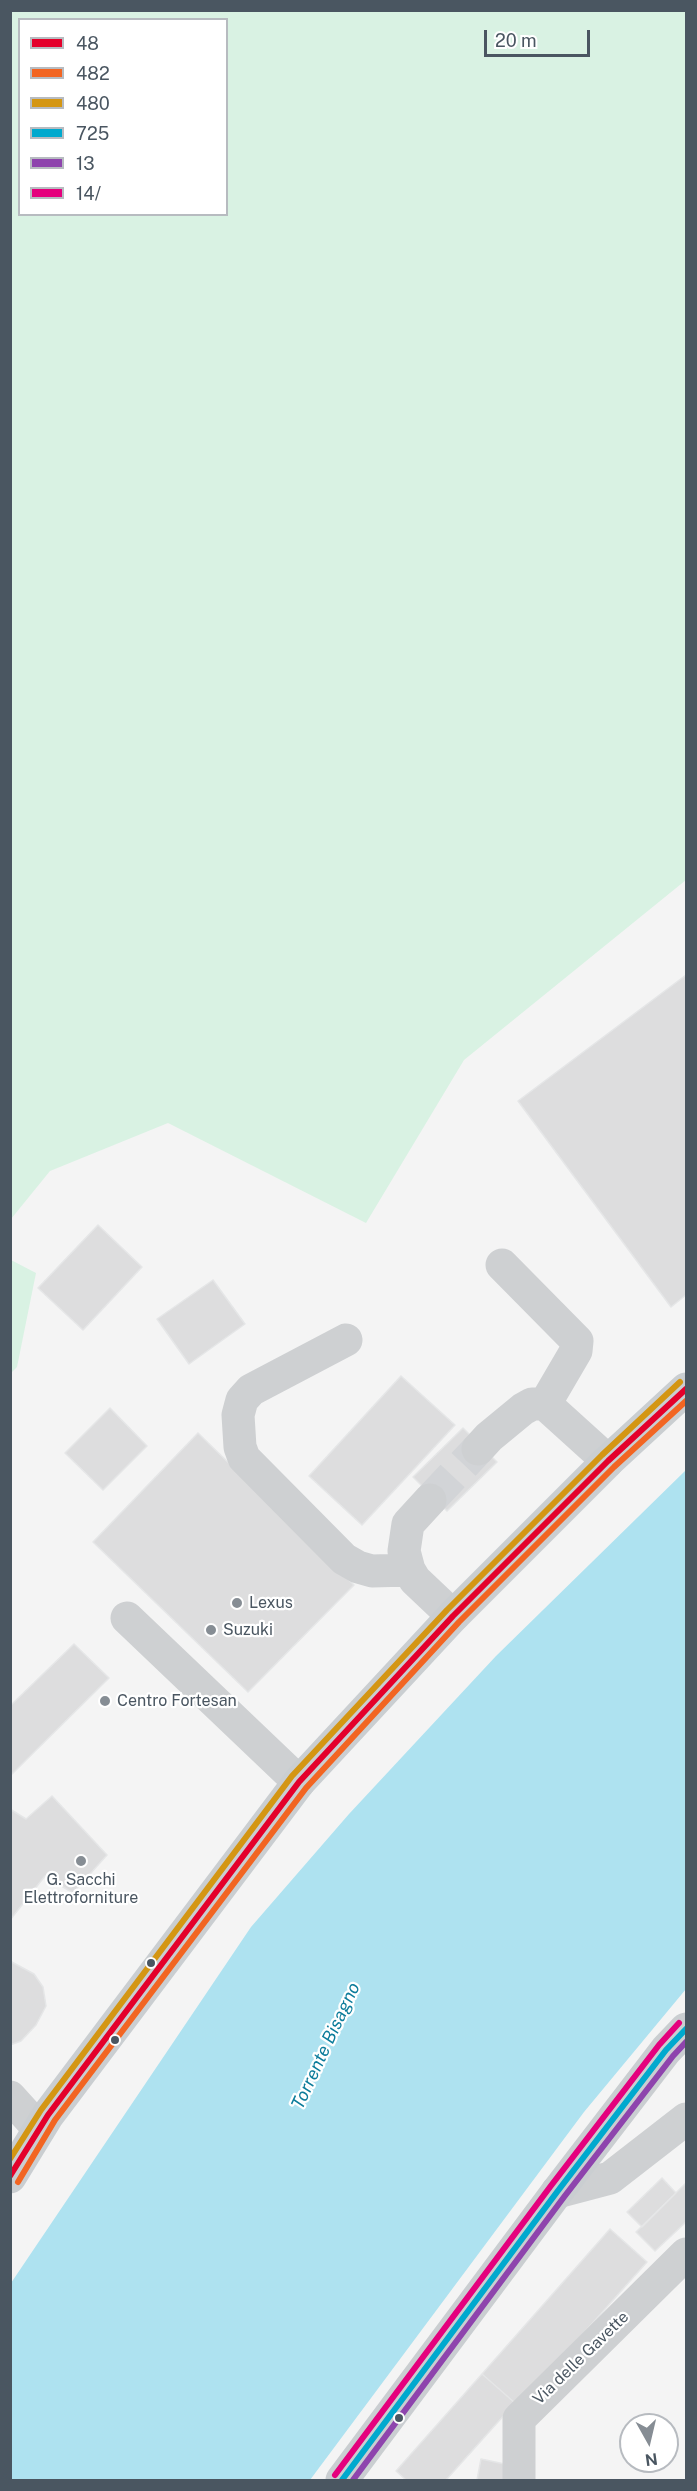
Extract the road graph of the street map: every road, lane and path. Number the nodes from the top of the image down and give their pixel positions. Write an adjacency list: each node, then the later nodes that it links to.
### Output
1 (502, 1265): 4 (street)
2 (346, 1340): 8 (street)
3 (687, 1389): 6 (main road)
4 (545, 1404): 5 (street); 6 (street)
5 (478, 1449)
6 (608, 1461): 9 (main road)
7 (430, 1500): 8 (street)
8 (409, 1570): 9 (street)
9 (453, 1616): 11 (main road)
10 (127, 1618): 11 (street)
11 (299, 1782): 15 (main road)
12 (687, 2029): 17 (main road)
13 (10, 2097): 15 (street)
14 (687, 2119): 17 (street)
15 (39, 2129): 16 (main road)
16 (10, 2177)
17 (557, 2192): 19 (main road)
18 (687, 2254): 20 (street, Via delle Gavette)
19 (342, 2481)
20 (519, 2481)

